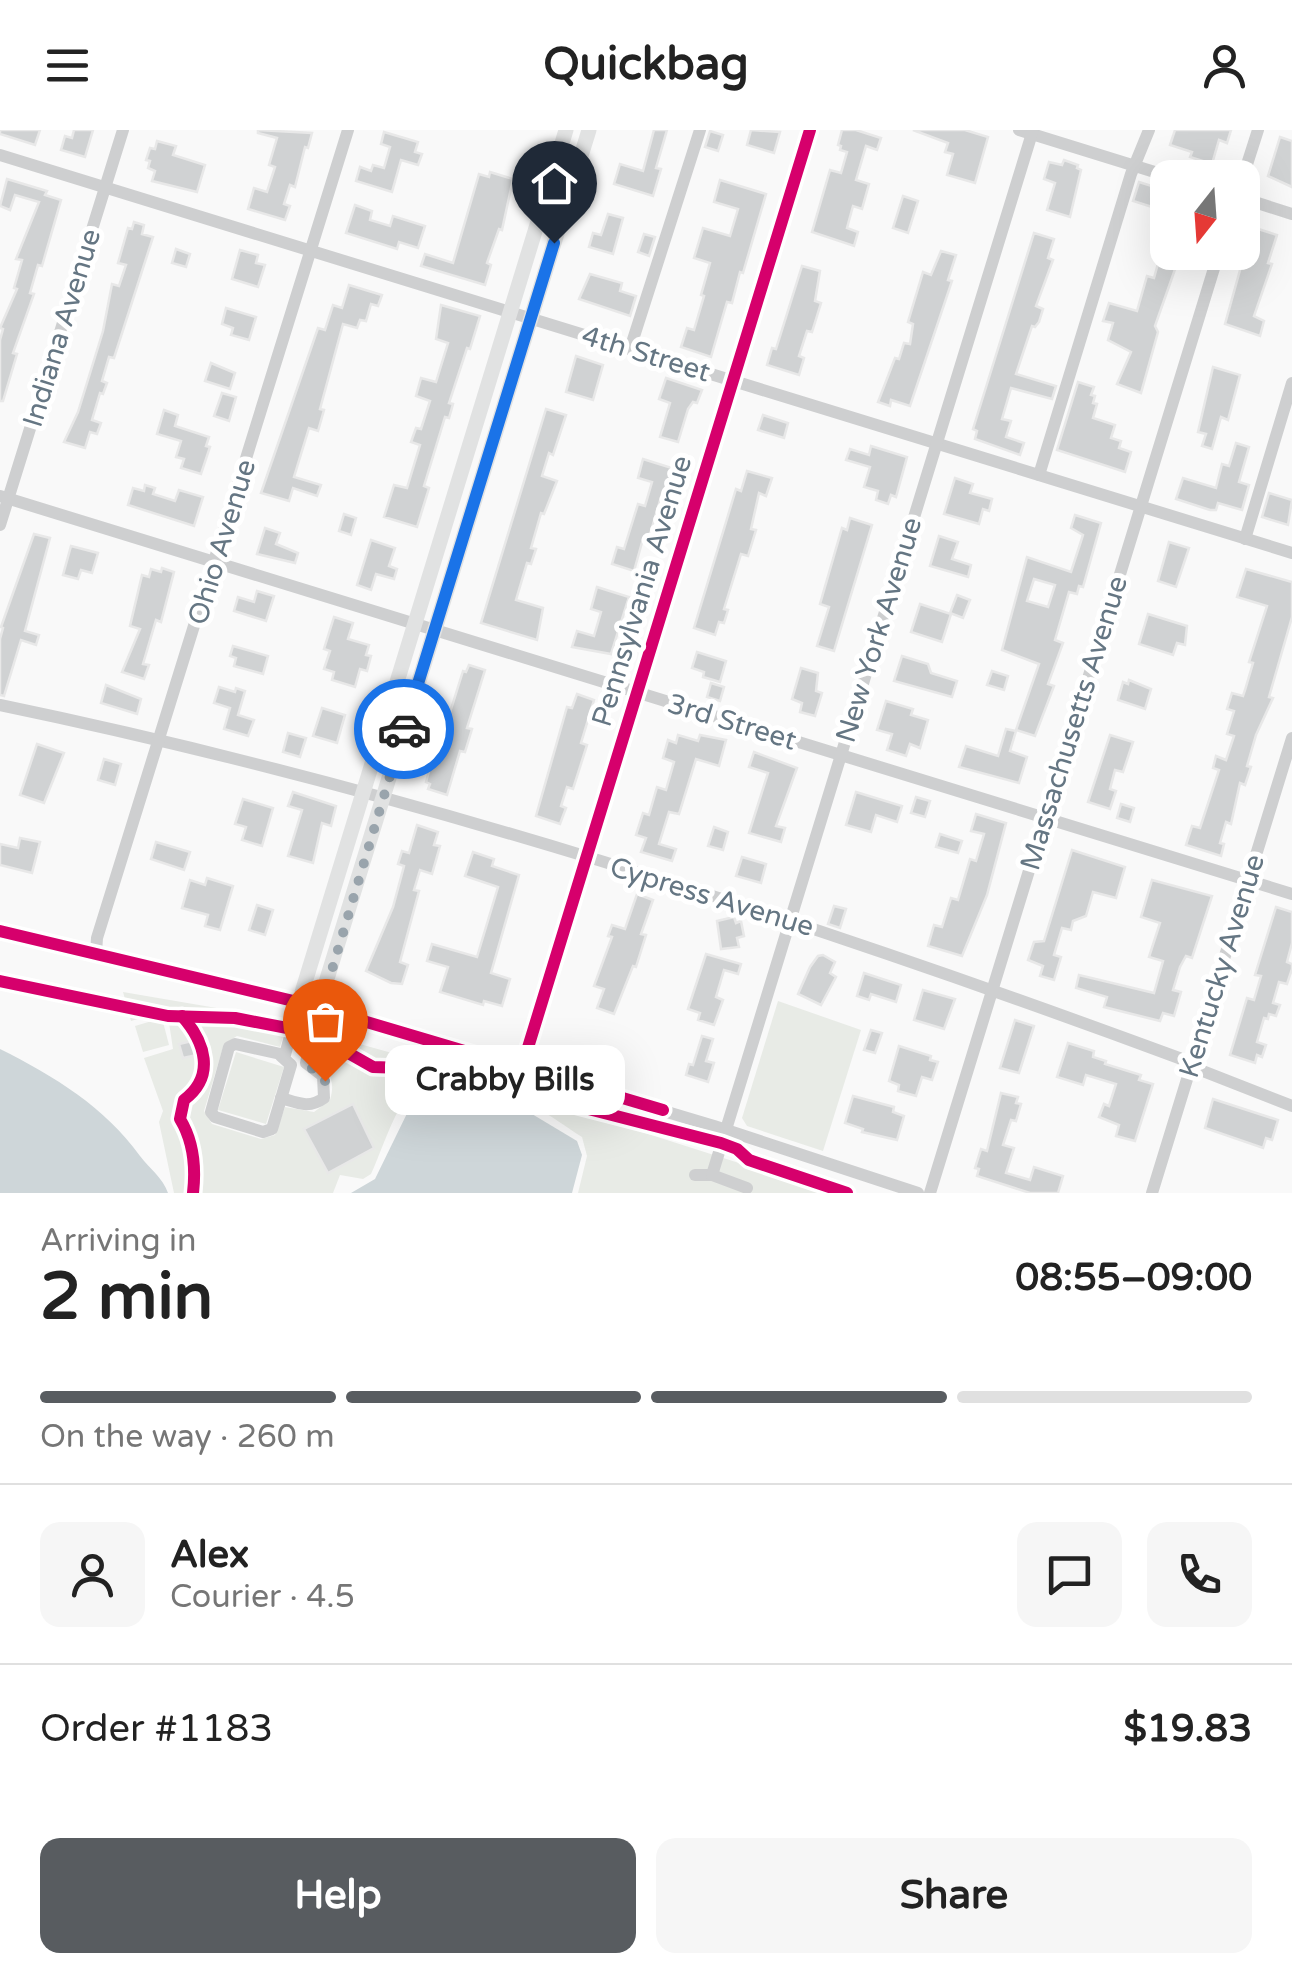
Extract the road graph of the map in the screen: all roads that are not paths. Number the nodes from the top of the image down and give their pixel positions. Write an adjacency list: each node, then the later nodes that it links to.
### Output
1 (123, 130): 14 (street, Indiana Avenue)
2 (348, 130): 17 (street, Ohio Avenue)
3 (566, 130): 19 (main road)
4 (588, 130): 20 (main road)
5 (700, 130): 21 (street)
6 (810, 130): 22 (street, Pennsylvania Avenue)
7 (1149, 130): 12 (street)
8 (1258, 130): 11 (street)
9 (1028, 131): 12 (street); 24 (street, New York Avenue)
10 (0, 156): 14 (street, 4th Street)
11 (1248, 160)
12 (1134, 166): 13 (street); 25 (street)
13 (1150, 171)
14 (105, 189): 17 (street, 4th Street); 26 (street, Indiana Avenue)
15 (1260, 204): 16 (street)
16 (1292, 214)
17 (312, 250): 19 (street, 4th Street); 31 (street, Ohio Avenue)
18 (1213, 270): 27 (street, Massachusetts Avenue)
19 (509, 312): 20 (street, 4th Street); 32 (main road)
20 (531, 318): 21 (street, 4th Street); 33 (main road)
21 (630, 349): 22 (street, 4th Street)
22 (732, 381): 24 (street, 4th Street); 34 (street, Pennsylvania Avenue)
23 (1292, 383): 29 (street)
24 (937, 445): 25 (street, 4th Street); 38 (street, New York Avenue)
25 (1039, 476): 27 (street, 4th Street)
26 (4, 497): 28 (street, Indiana Avenue); 31 (street, 3rd Street)
27 (1141, 506): 29 (street, 4th Street); 41 (street, Massachusetts Avenue)
28 (0, 526)
29 (1246, 539): 30 (street, 4th Street)
30 (1292, 554)
31 (216, 562): 32 (street, 3rd Street); 37 (street, Ohio Avenue)
32 (415, 623): 33 (street, 3rd Street); 39 (main road)
33 (435, 629): 34 (street, 3rd Street); 40 (main road)
34 (636, 692): 38 (street, 3rd Street); 42 (street, Pennsylvania Avenue)
35 (0, 705): 37 (street, Cypress Avenue)
36 (1292, 738): 43 (street, Kentucky Avenue)
37 (159, 741): 39 (street, Cypress Avenue); 47 (street, Ohio Avenue)
38 (840, 755): 41 (street, 3rd Street); 45 (street, New York Avenue)
39 (362, 794): 40 (street, Cypress Avenue); 49 (main road)
40 (382, 799): 42 (street, Cypress Avenue); 50 (main road)
41 (1045, 818): 43 (street, 3rd Street); 48 (street, Massachusetts Avenue)
42 (586, 857): 45 (street, Cypress Avenue); 54 (street, Pennsylvania Avenue)
43 (1248, 881): 44 (street, 3rd Street); 53 (street, Kentucky Avenue)
44 (1292, 894)
45 (790, 920): 48 (street, Cypress Avenue); 57 (street, New York Avenue)
46 (0, 930): 47 (street)
47 (96, 952): 49 (street)
48 (992, 988): 53 (street, Cypress Avenue); 62 (street, Massachusetts Avenue)
49 (299, 1002): 50 (street); 51 (street)
50 (318, 1008): 52 (street); 54 (street)
51 (286, 1061): 52 (street); 55 (street); 55 (street)
52 (306, 1063): 55 (street)
53 (1190, 1066): 56 (street, Cypress Avenue); 63 (street, Kentucky Avenue)
54 (522, 1067): 57 (street)
55 (281, 1098)
56 (1292, 1106)
57 (725, 1129): 59 (street, New York Avenue); 61 (street)
58 (695, 1175): 59 (street)
59 (712, 1175): 60 (street)
60 (747, 1188)
61 (918, 1193)
62 (930, 1193)
63 (1152, 1193)

